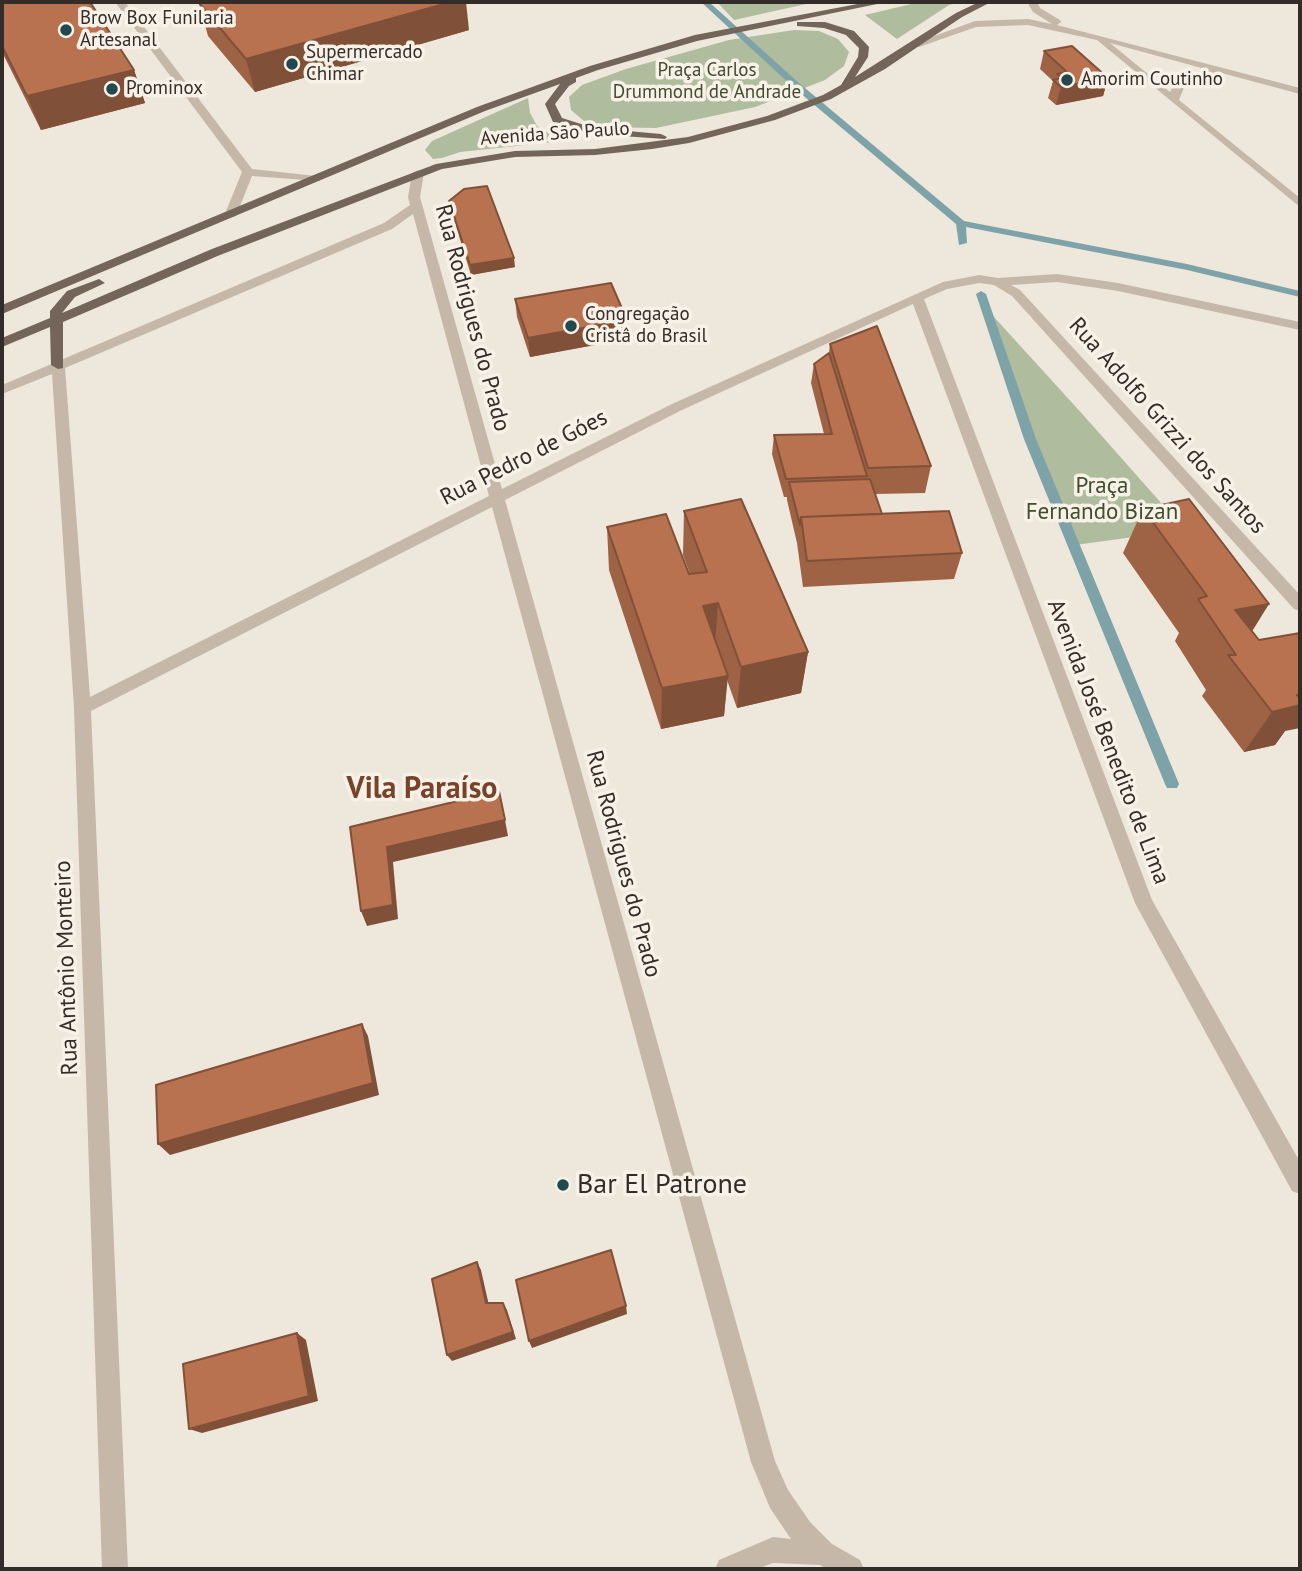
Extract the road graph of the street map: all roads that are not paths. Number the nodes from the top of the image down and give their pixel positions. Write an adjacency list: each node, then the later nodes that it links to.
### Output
1 (120, 2): 15 (street)
2 (882, 2): 5 (main road, Avenida São Paulo)
3 (986, 2): 8 (main road, Avenida São Paulo)
4 (1032, 2): 6 (street)
5 (758, 24): 9 (main road, Avenida São Paulo); 11 (main road)
6 (1079, 32): 7 (street); 8 (street)
7 (1096, 37): 10 (street); 13 (street)
8 (915, 45): 11 (main road, Avenida São Paulo)
9 (594, 68): 14 (main road); 17 (main road, Avenida São Paulo)
10 (1225, 71): 12 (street); 13 (street)
11 (843, 87): 14 (main road, Avenida São Paulo)
12 (1300, 90)
13 (1174, 100): 18 (street)
14 (689, 140): 16 (main road, Avenida São Paulo)
15 (248, 172): 17 (street); 20 (street)
16 (418, 173): 19 (street, Rua Rodrigues do Prado); 25 (main road, Avenida São Paulo)
17 (316, 179): 20 (main road, Avenida São Paulo)
18 (1300, 204)
19 (416, 206): 28 (street); 30 (street, Rua Rodrigues do Prado)
20 (230, 216): 21 (main road, Avenida São Paulo)
21 (174, 239): 24 (main road, Avenida São Paulo); 25 (main road)
22 (998, 282): 23 (street, Rua Pedro de Góes); 26 (street, Rua Pedro de Góes); 31 (street, Rua Adolfo Grizzi dos Santos)
23 (917, 297): 30 (street, Rua Pedro de Góes); 33 (street, Avenida José Benedito de Lima)
24 (2, 310)
25 (56, 320): 27 (main road, Avenida São Paulo); 28 (main road)
26 (1300, 326)
27 (2, 343)
28 (58, 365): 29 (street); 32 (street, Rua Antônio Monteiro)
29 (2, 390)
30 (496, 497): 32 (street, Rua Pedro de Góes); 34 (street, Rua Rodrigues do Prado)
31 (1300, 605)
32 (82, 708): 35 (street, Rua Antônio Monteiro)
33 (1300, 1183)
34 (823, 1553): 36 (street); 37 (street)
35 (115, 1569)
36 (729, 1569)
37 (851, 1569)

